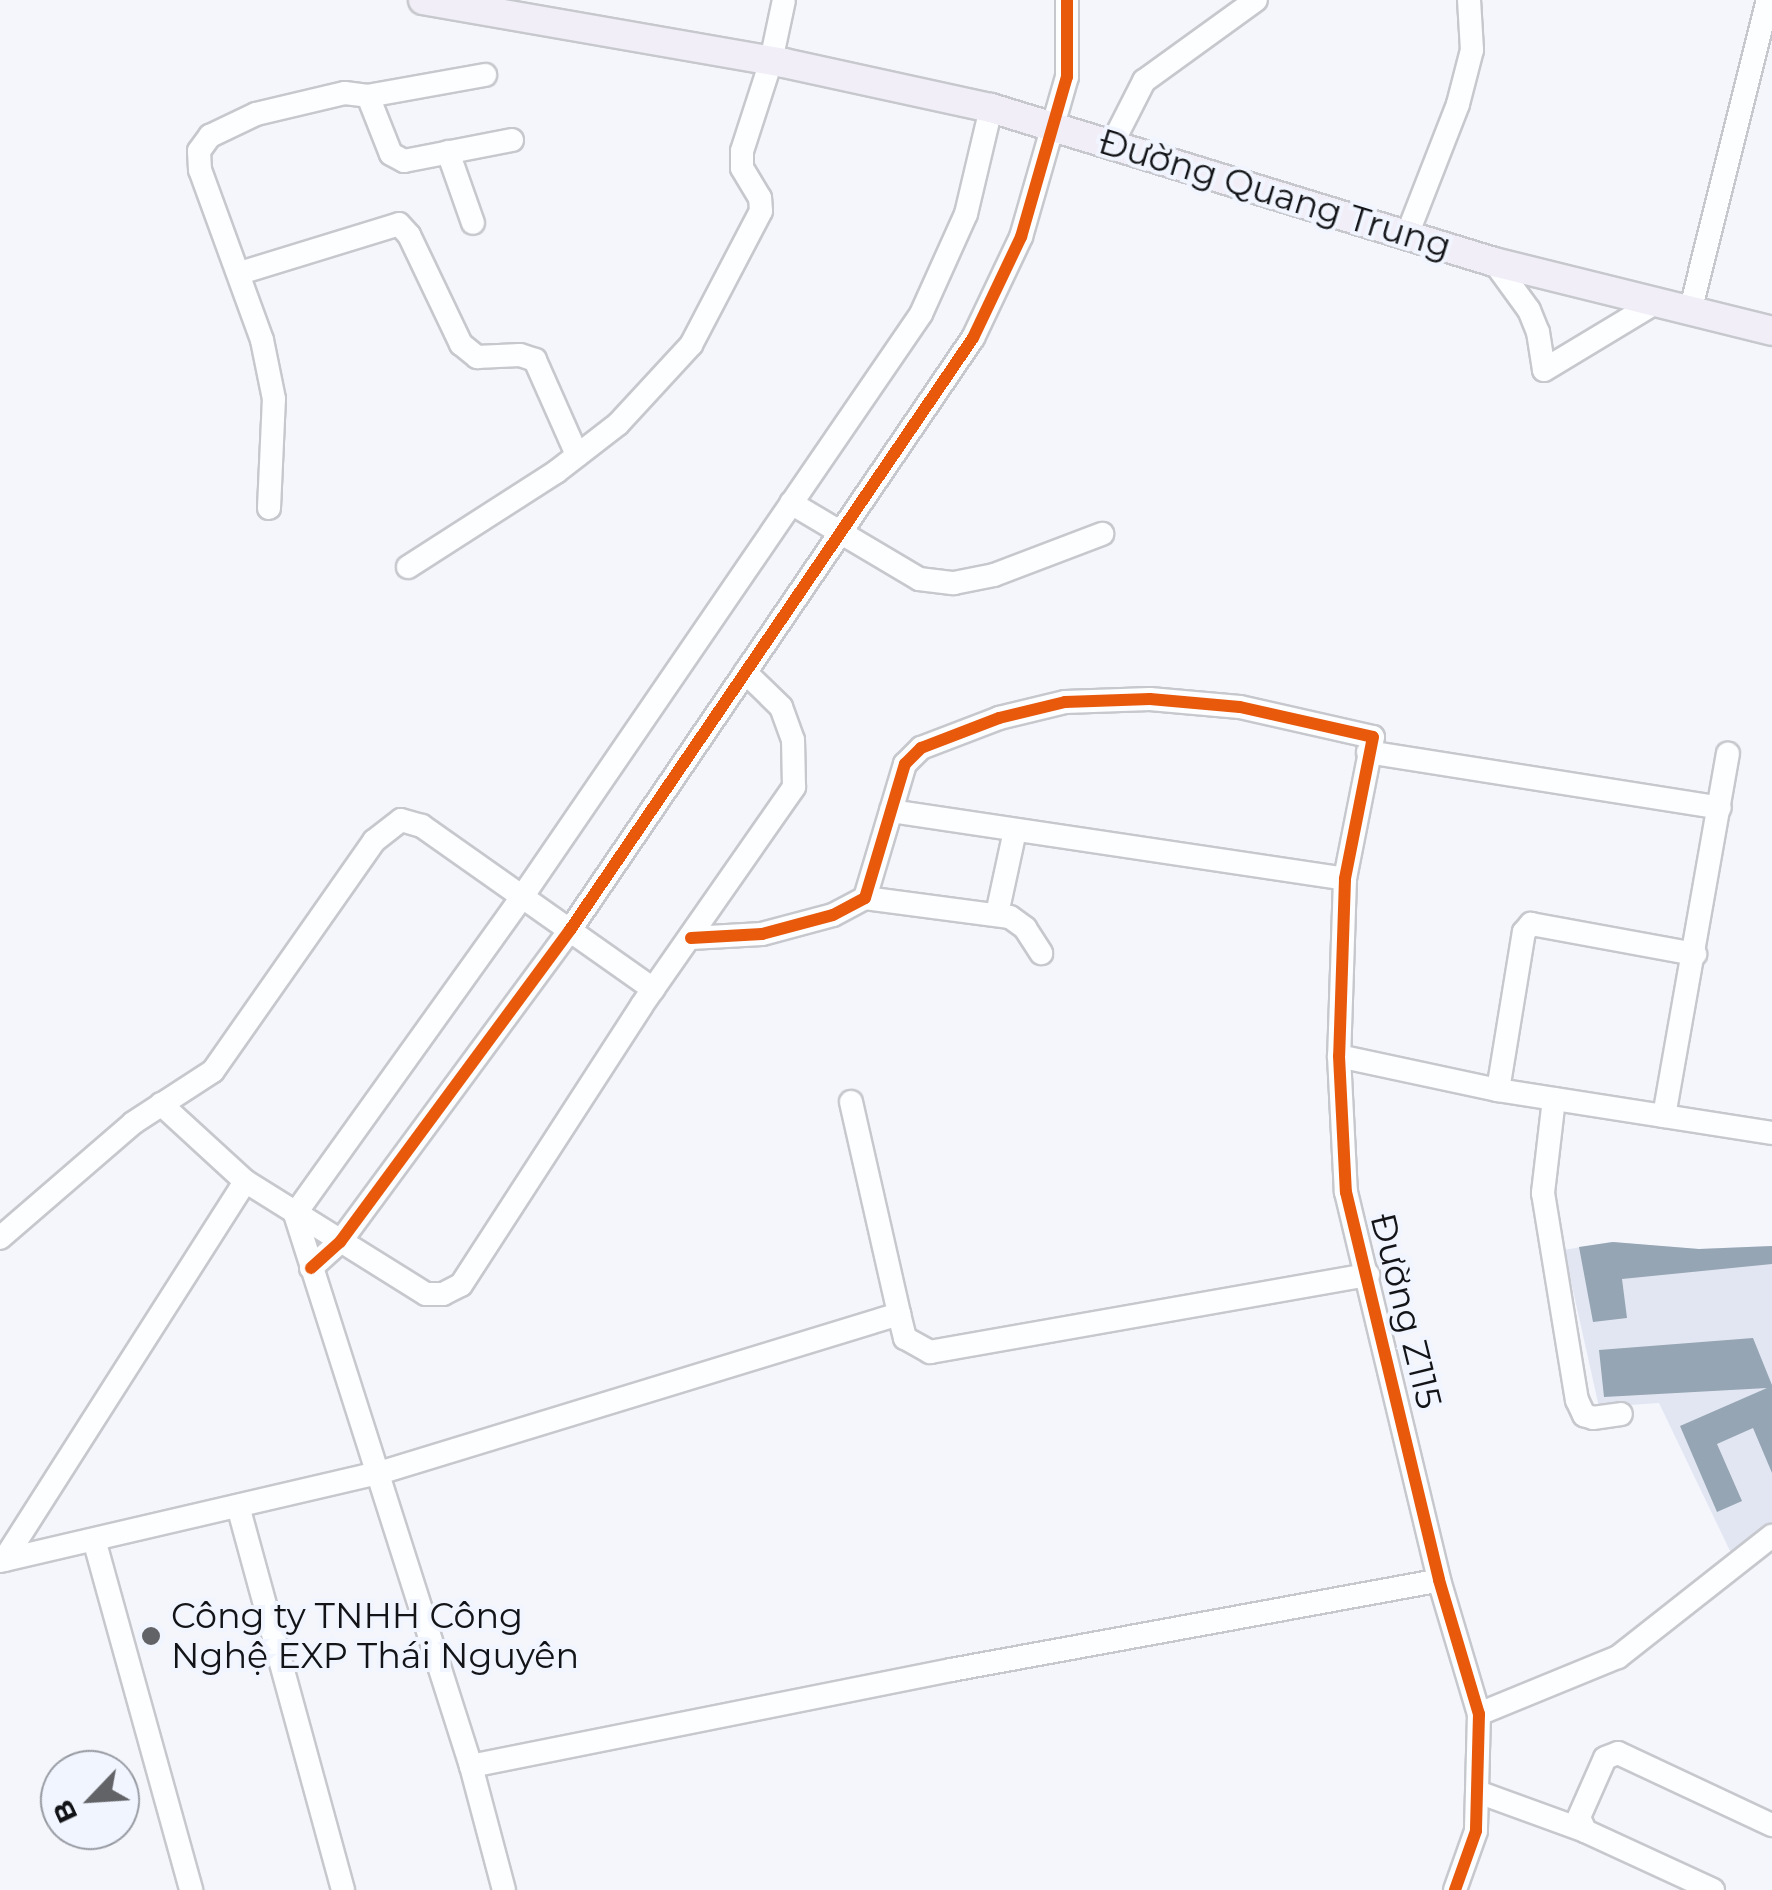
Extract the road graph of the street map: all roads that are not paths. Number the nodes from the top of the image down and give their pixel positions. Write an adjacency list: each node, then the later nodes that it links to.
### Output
1 (423, 0): 7 (main road, Đường Quang Trung)
2 (784, 0): 7 (street)
3 (1067, 0): 11 (street)
4 (1256, 0): 13 (street)
5 (1469, 0): 16 (street)
6 (1768, 0): 20 (street)
7 (771, 61): 10 (main road, Đường Quang Trung); 22 (street)
8 (485, 74): 9 (street)
9 (368, 96): 14 (street); 18 (street)
10 (992, 108): 11 (main road, Đường Quang Trung); 23 (street)
11 (1052, 124): 13 (main road, Đường Quang Trung); 26 (street)
12 (512, 140): 14 (street)
13 (1112, 144): 16 (main road, Đường Quang Trung)
14 (448, 152): 15 (street)
15 (473, 223)
16 (1407, 235): 17 (main road, Đường Quang Trung)
17 (1494, 262): 19 (main road, Đường Quang Trung); 19 (street)
18 (240, 273): 22 (street); 24 (street)
19 (1654, 303): 20 (main road, Đường Quang Trung)
20 (1690, 312): 21 (main road, Đường Quang Trung)
21 (1772, 331)
22 (577, 456): 27 (street)
23 (791, 504): 26 (street); 35 (street)
24 (270, 508)
25 (1102, 534): 26 (street)
26 (838, 535): 28 (street)
27 (408, 568)
28 (745, 672): 38 (street); 39 (street)
29 (1371, 744): 31 (street); 32 (street); 34 (street, Đường Z115)
30 (1728, 754): 31 (street)
31 (1720, 808): 41 (street)
32 (891, 811): 33 (street); 36 (street)
33 (1015, 831): 34 (street); 37 (street)
34 (1345, 879): 43 (street, Đường Z115)
35 (522, 897): 38 (street); 47 (street); 51 (street)
36 (865, 898): 37 (street); 39 (street)
37 (997, 914): 40 (street)
38 (570, 930): 42 (street); 53 (street)
39 (691, 938): 42 (street)
40 (1041, 953)
41 (1695, 954): 44 (street); 48 (street)
42 (654, 990): 53 (street)
43 (1339, 1056): 44 (street); 55 (street, Đường Z115)
44 (1498, 1090): 45 (street)
45 (1554, 1099): 48 (street); 57 (street)
46 (851, 1102): 56 (street)
47 (161, 1104): 50 (street); 52 (street)
48 (1664, 1116): 49 (street)
49 (1772, 1133)
50 (245, 1182): 51 (street); 62 (street)
51 (295, 1214): 53 (street); 54 (street)
52 (0, 1238)
53 (340, 1242): 54 (street)
54 (311, 1268): 58 (street)
55 (1368, 1275): 56 (street); 63 (street, Đường Z115)
56 (900, 1314): 58 (street)
57 (1621, 1414)
58 (378, 1474): 59 (street); 65 (street)
59 (238, 1506): 61 (street); 70 (street)
60 (1772, 1536): 64 (street)
61 (94, 1542): 62 (street); 69 (street)
62 (2, 1561)
63 (1439, 1580): 64 (street, Đường Z115); 65 (street)
64 (1479, 1714): 66 (street, Đường Z115)
65 (471, 1766): 71 (street)
66 (1478, 1792): 68 (street); 72 (street, Đường Z115)
67 (1772, 1825): 68 (street)
68 (1584, 1830): 73 (street)
69 (191, 1890)
70 (343, 1890)
71 (504, 1890)
72 (1454, 1890)
73 (1713, 1890)

